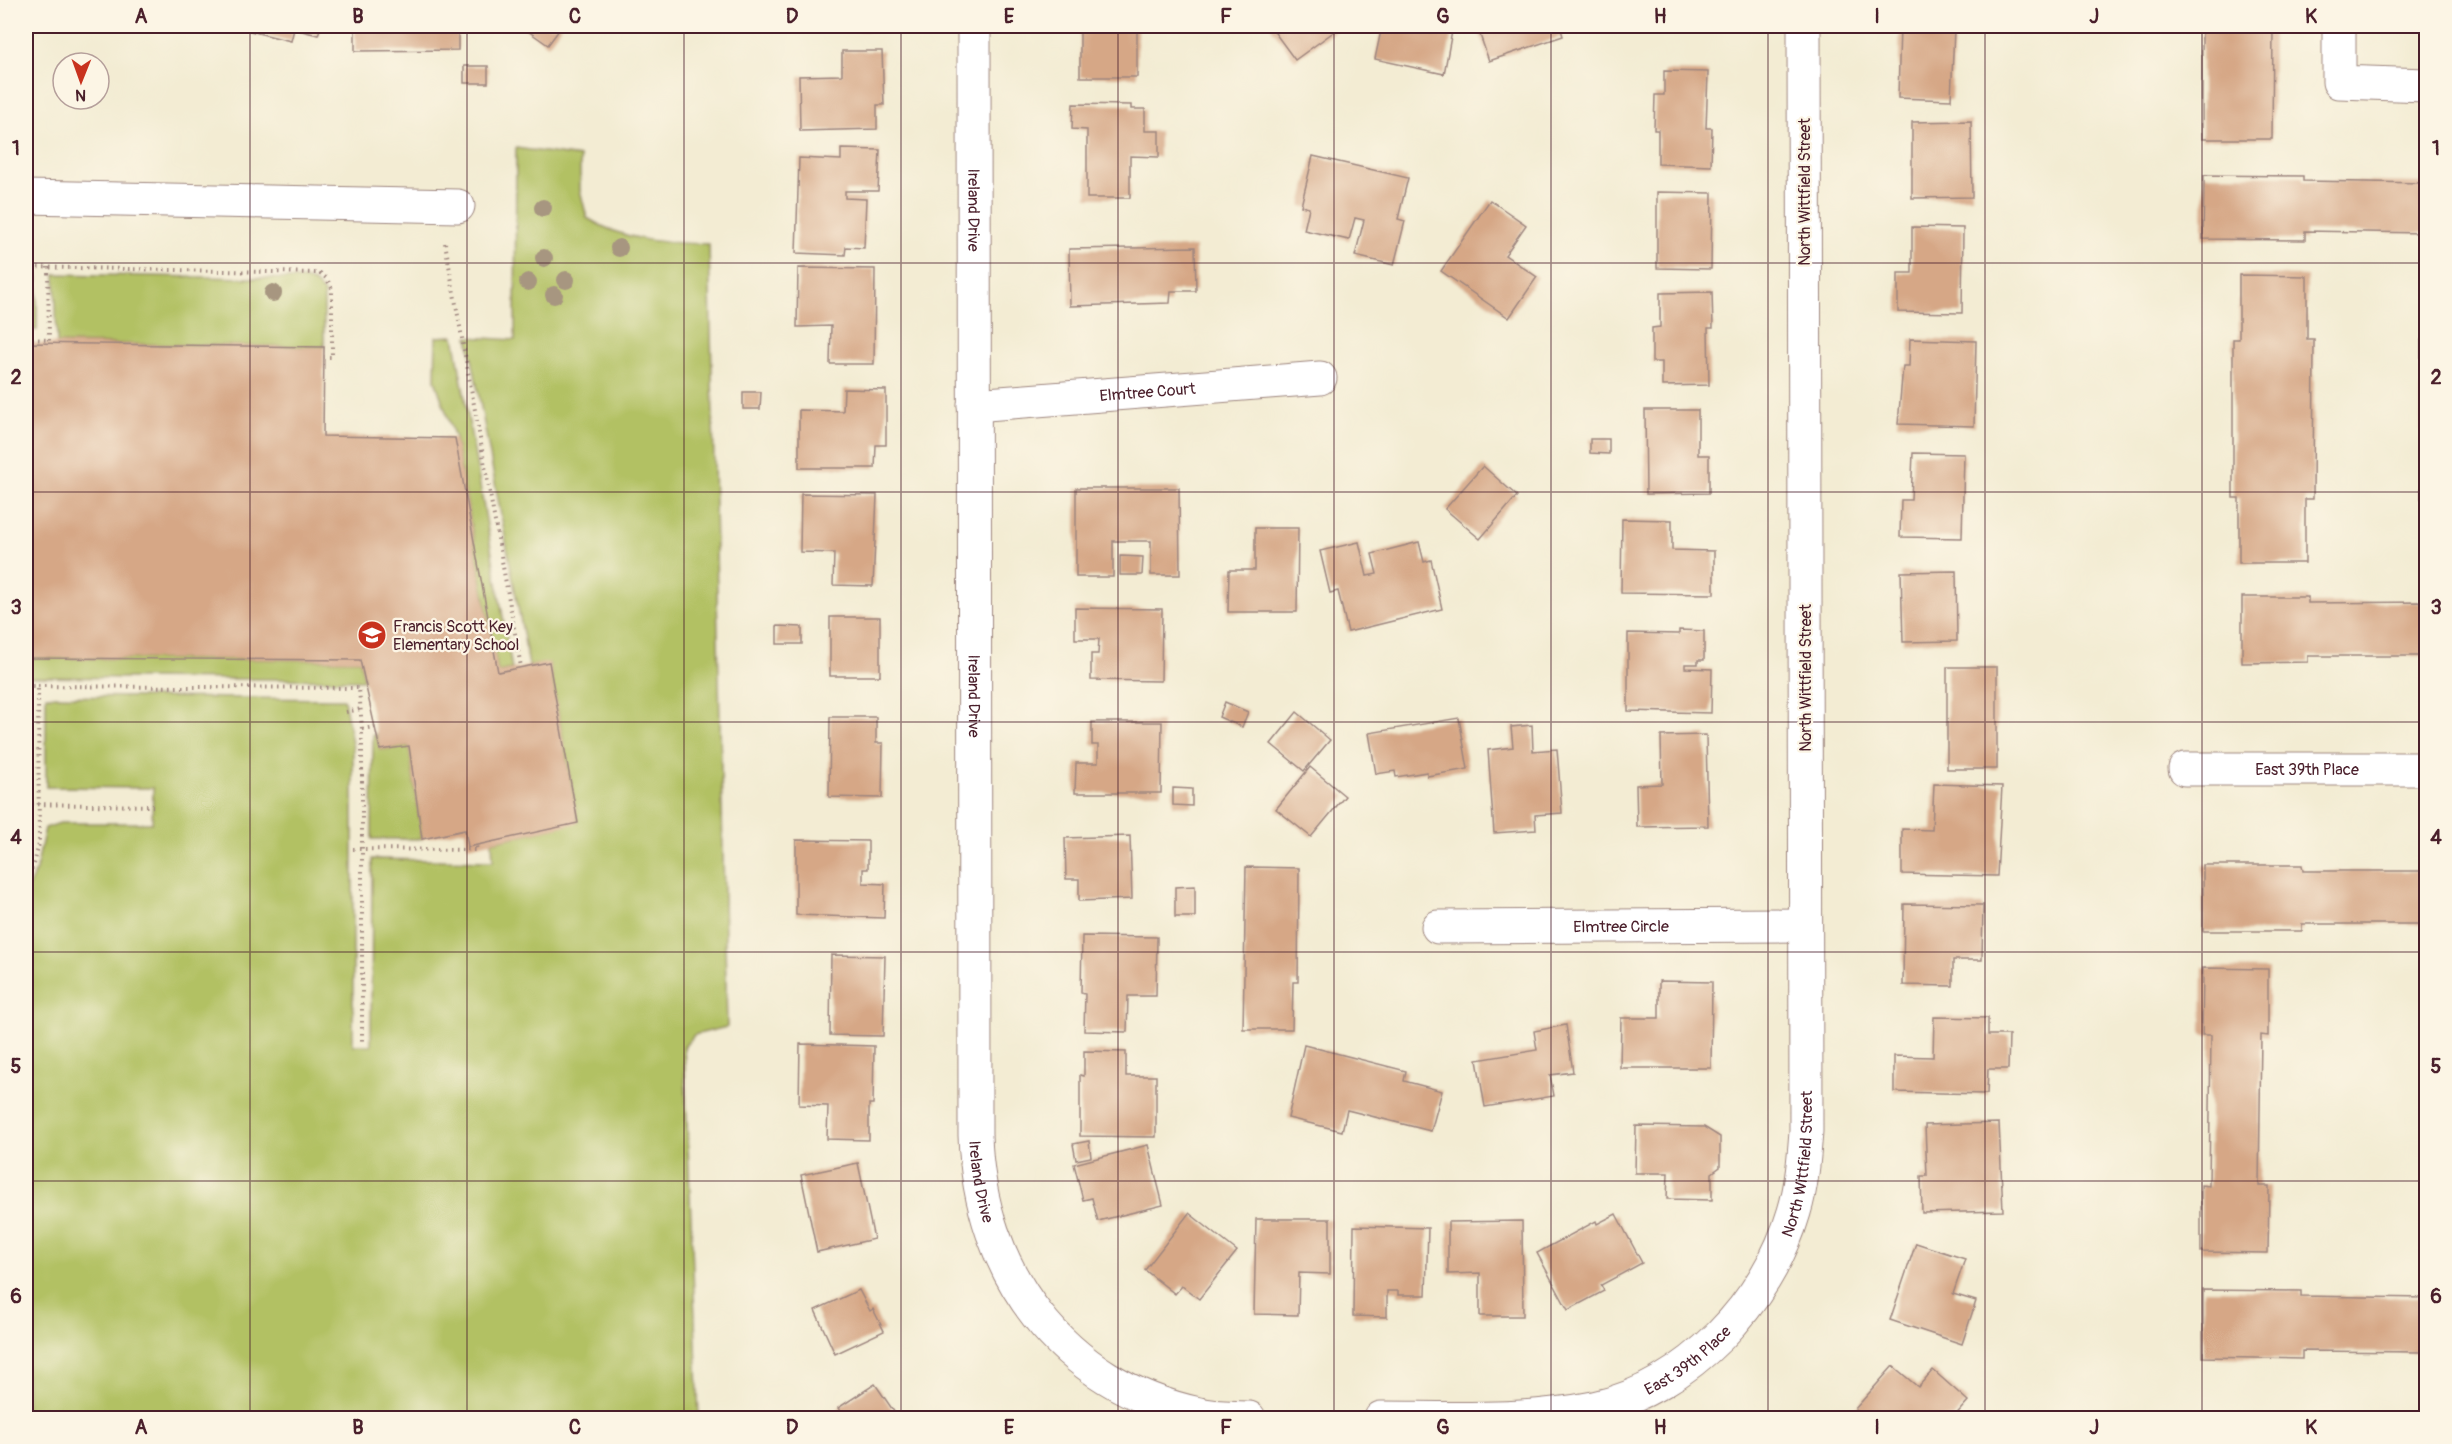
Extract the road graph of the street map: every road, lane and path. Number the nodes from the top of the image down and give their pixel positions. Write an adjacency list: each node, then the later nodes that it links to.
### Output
1 (974, 26): 12 (street, Ireland Drive)
2 (1804, 26): 29 (street, North Wittfield Street)
3 (2339, 26): 4 (street)
4 (2427, 85)
5 (26, 197): 6 (street)
6 (448, 206): 13 (path)
7 (26, 267): 8 (path)
8 (48, 267): 9 (path); 10 (path)
9 (26, 339)
10 (324, 357)
11 (1320, 378): 12 (street, Elmtree Court)
12 (974, 405): 33 (street, Ireland Drive)
13 (521, 667)
14 (26, 686): 15 (path)
15 (38, 686): 16 (path); 23 (path)
16 (361, 709): 17 (path); 19 (path)
17 (346, 712)
18 (375, 727): 19 (path)
19 (362, 729): 27 (path)
20 (2185, 769): 21 (street, East 39th Place)
21 (2427, 769)
22 (26, 804): 23 (path)
23 (39, 804): 24 (path); 28 (path)
24 (153, 806)
25 (476, 845): 27 (path)
26 (353, 849): 27 (path)
27 (362, 849): 31 (path)
28 (26, 880)
29 (1805, 925): 30 (street, Elmtree Circle); 32 (street, North Wittfield Street)
30 (1438, 927)
31 (362, 1045)
32 (1738, 1315): 34 (street, East 39th Place)
33 (1249, 1419)
34 (1381, 1419)

